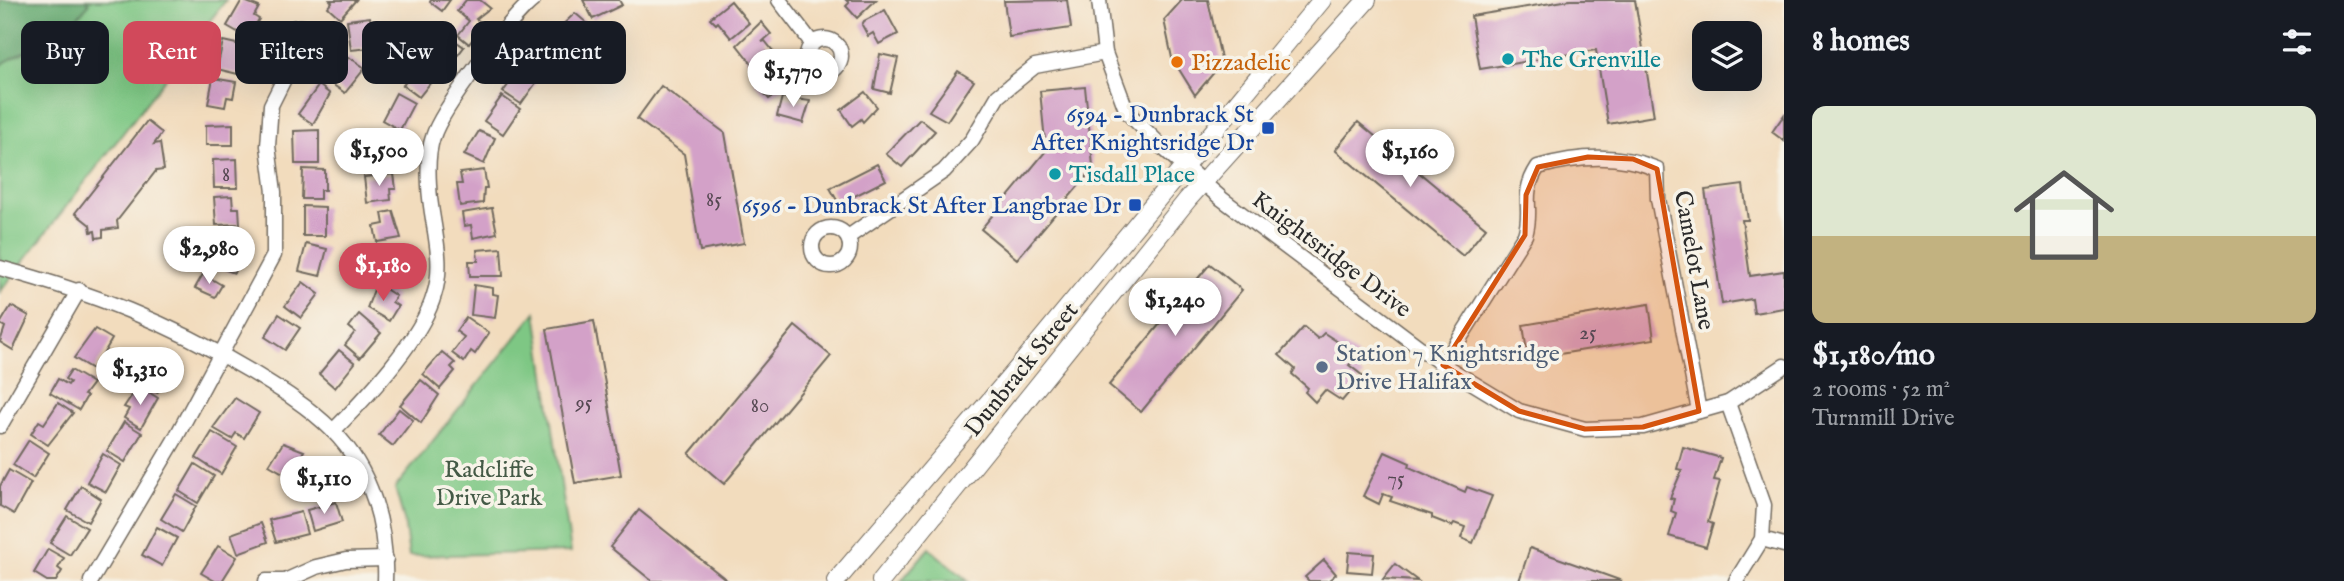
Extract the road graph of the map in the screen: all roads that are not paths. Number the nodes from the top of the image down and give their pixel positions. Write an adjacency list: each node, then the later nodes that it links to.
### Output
1 (779, 0): 6 (street)
2 (1099, 0): 7 (street, Knightsridge Drive)
3 (1322, 0): 9 (main road, Dunbrack Street)
4 (1367, 0): 10 (main road, Dunbrack Street)
5 (524, 2): 20 (street)
6 (812, 43)
7 (1105, 53): 9 (street, Knightsridge Drive); 11 (street)
8 (281, 84): 14 (street)
9 (1184, 167): 10 (street, Knightsridge Drive); 28 (main road, Dunbrack Street)
10 (1202, 182): 15 (street, Knightsridge Drive); 29 (main road, Dunbrack Street)
11 (848, 237)
12 (0, 268): 13 (street)
13 (79, 290): 14 (street); 19 (street)
14 (220, 353): 20 (street); 24 (street)
15 (1443, 365): 18 (street, Knightsridge Drive); 18 (street, Camelot Lane)
16 (1784, 366): 17 (street, Knightsridge Drive)
17 (1728, 403): 18 (street, Knightsridge Drive); 21 (street)
18 (1699, 411)
19 (0, 426)
20 (333, 431): 23 (street)
21 (1762, 538): 22 (street); 30 (street)
22 (1784, 545)
23 (386, 559): 26 (street); 27 (street)
24 (91, 581)
25 (266, 581): 26 (street)
26 (285, 581)
27 (385, 581)
28 (836, 581)
29 (881, 581)
30 (1736, 581)

